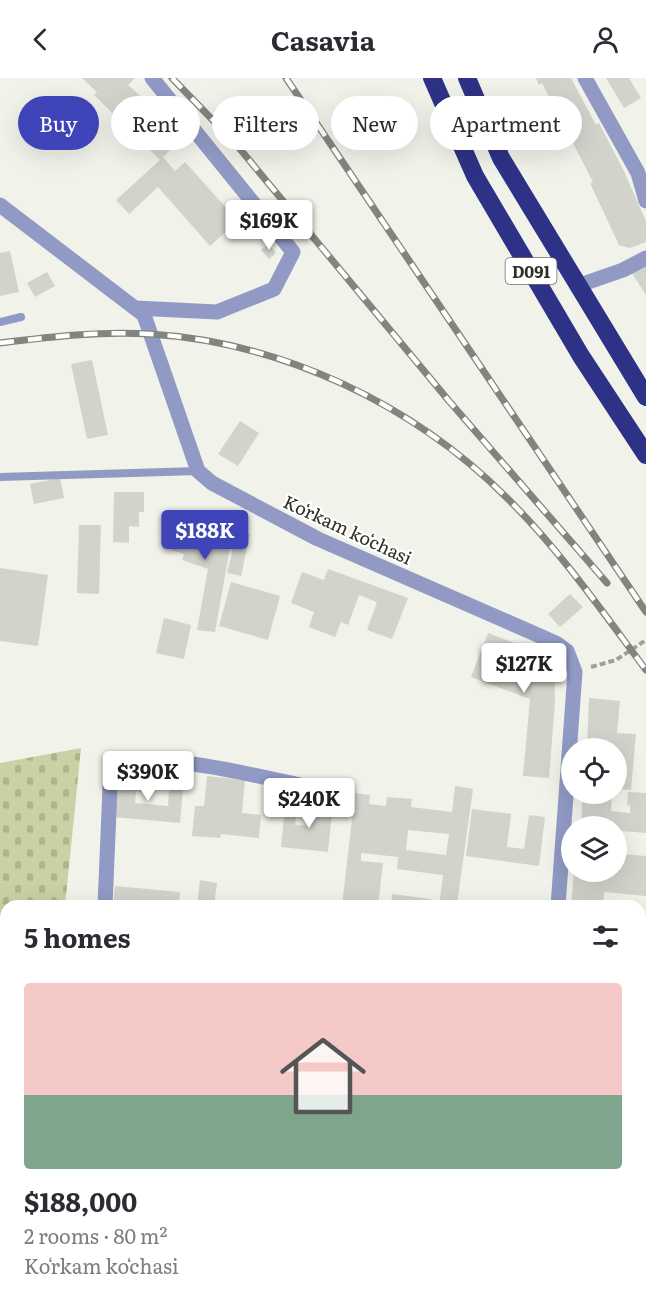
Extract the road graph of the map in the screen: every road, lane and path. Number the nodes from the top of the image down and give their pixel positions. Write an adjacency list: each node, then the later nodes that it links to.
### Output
1 (152, 78): 9 (street)
2 (432, 78): 13 (highway, D091)
3 (467, 78): 8 (highway, D091)
4 (585, 78): 5 (street)
5 (646, 201)
6 (0, 206): 9 (street)
7 (646, 258): 8 (street)
8 (577, 286): 12 (highway, D091)
9 (135, 308): 14 (street)
10 (21, 317): 11 (lane)
11 (0, 322)
12 (646, 397)
13 (646, 455)
14 (198, 471): 15 (lane); 17 (street, Koʻrkam koʻchasi)
15 (0, 477)
16 (646, 639): 17 (path)
17 (575, 672): 20 (street)
18 (300, 785): 19 (street)
19 (105, 900)
20 (558, 900)

